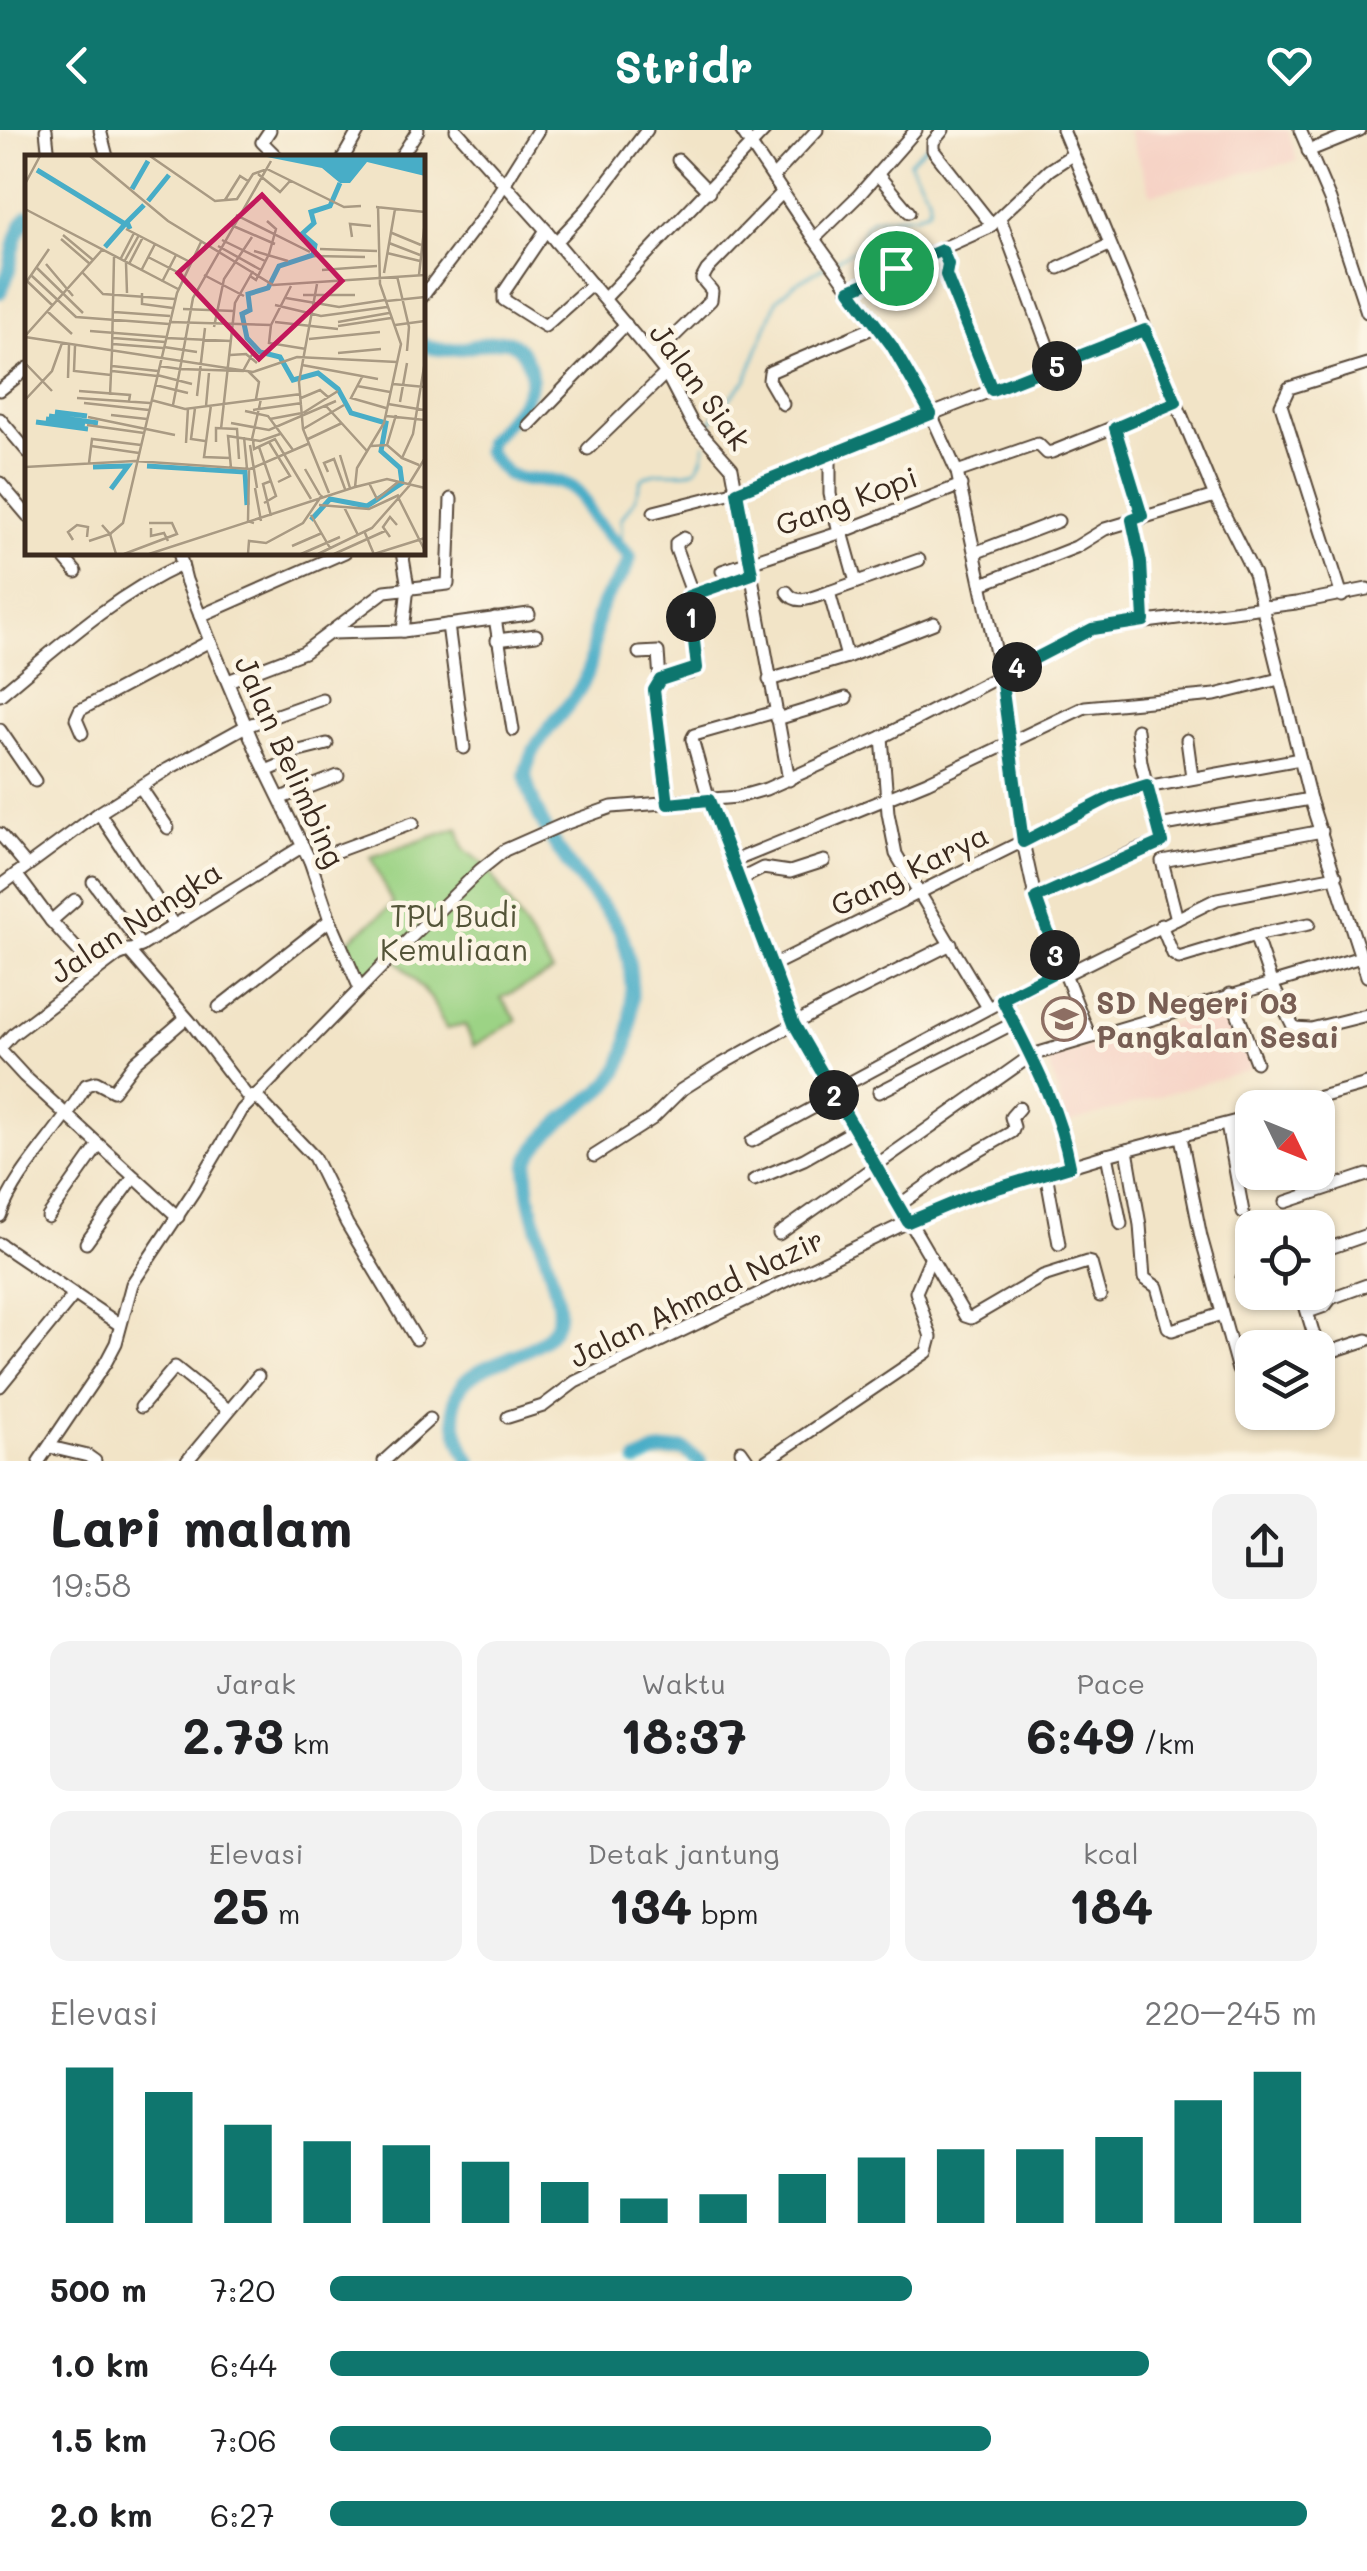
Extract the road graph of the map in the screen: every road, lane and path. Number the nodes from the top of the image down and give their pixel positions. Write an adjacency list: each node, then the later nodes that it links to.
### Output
1 (46, 130): 20 (street)
2 (100, 130): 21 (street)
3 (270, 130): 22 (street)
4 (359, 130): 23 (street)
5 (418, 130): 24 (street)
6 (456, 130): 28 (street, Jalan Siak)
7 (538, 130): 28 (street)
8 (647, 130): 35 (street)
9 (741, 130): 17 (street)
10 (765, 130): 17 (street)
11 (818, 130): 27 (street)
12 (916, 130): 26 (street)
13 (943, 130): 32 (street)
14 (1063, 130): 19 (street)
15 (1300, 130): 18 (street)
16 (1360, 130): 18 (street)
17 (753, 144): 27 (street); 29 (street)
18 (1308, 151): 43 (street)
19 (1072, 154): 32 (street); 36 (street)
20 (49, 155)
21 (107, 155)
22 (275, 155)
23 (345, 155)
24 (402, 155)
25 (678, 160): 29 (street)
26 (878, 175): 31 (street); 34 (street)
27 (774, 176): 30 (street)
28 (503, 182): 33 (street, Jalan Siak); 41 (street)
29 (709, 192): 42 (street)
30 (783, 192): 34 (street); 47 (street)
31 (909, 212)
32 (996, 222): 37 (street); 49 (street)
33 (546, 230): 35 (street, Jalan Siak); 39 (street)
34 (814, 239): 40 (street)
35 (556, 242): 39 (street, Jalan Siak)
36 (1109, 245): 38 (street); 46 (street)
37 (942, 250): 40 (street); 53 (street)
38 (1059, 268)
39 (592, 284): 42 (street, Jalan Siak)
40 (850, 290): 45 (street)
41 (425, 294)
42 (606, 298): 44 (street, Jalan Siak)
43 (1367, 311)
44 (626, 324): 47 (street, Jalan Siak); 58 (street)
45 (877, 326): 55 (street); 56 (street)
46 (1145, 330): 49 (street); 54 (street)
47 (654, 357): 51 (street, Jalan Siak)
48 (1367, 364): 90 (street)
49 (1056, 366): 53 (street)
50 (25, 370): 52 (street)
51 (666, 373): 61 (street); 65 (street, Jalan Siak)
52 (0, 390)
53 (992, 390): 56 (street)
54 (1176, 402): 59 (street, Gang Kopi); 66 (street)
55 (783, 404)
56 (931, 414): 62 (street); 63 (street)
57 (0, 419): 60 (street)
58 (529, 425)
59 (1115, 428): 63 (street, Gang Kopi); 70 (street)
60 (25, 448)
61 (588, 449)
62 (830, 455): 65 (street); 72 (street)
63 (959, 479): 72 (street, Gang Kopi); 74 (street)
64 (0, 483): 68 (street)
65 (737, 492): 69 (street); 80 (street, Jalan Siak)
66 (1215, 496): 70 (street); 91 (street)
67 (451, 499): 85 (street)
68 (25, 512)
69 (654, 512)
70 (1137, 518): 84 (street); 95 (street)
71 (1058, 521): 74 (street)
72 (840, 532): 80 (street, Gang Kopi); 83 (street)
73 (684, 538): 89 (street)
74 (977, 552): 84 (street)
75 (62, 555): 82 (street)
76 (338, 555): 93 (street)
77 (403, 555): 85 (street)
78 (180, 558): 93 (street, Jalan Belimbing); 110 (street)
79 (919, 560): 83 (street)
80 (750, 568): 81 (street); 89 (street); 108 (street, Jalan Siak)
81 (722, 571)
82 (76, 572)
83 (856, 582): 88 (street)
84 (982, 584): 105 (street)
85 (408, 587): 98 (street); 99 (street)
86 (1367, 589): 90 (street)
87 (787, 592): 88 (street)
88 (829, 592): 104 (street)
89 (693, 595): 107 (street)
90 (1342, 596): 91 (street)
91 (1261, 608): 95 (street); 106 (street)
92 (529, 614): 94 (street)
93 (200, 616): 101 (street, Jalan Belimbing)
94 (495, 618): 97 (street); 102 (street)
95 (1144, 621): 105 (street)
96 (934, 624): 104 (street)
97 (448, 625): 98 (street); 123 (street)
98 (404, 631): 99 (street)
99 (332, 633): 109 (street)
100 (536, 636): 102 (street)
101 (210, 640): 109 (street, Jalan Belimbing); 118 (street)
102 (498, 640): 116 (street)
103 (639, 653): 107 (street)
104 (847, 656): 108 (street)
105 (1001, 676): 119 (street); 122 (street)
106 (1279, 679): 122 (street); 124 (street)
107 (660, 680): 136 (street)
108 (770, 680): 113 (street, Jalan Siak)
109 (228, 682): 114 (street, Jalan Belimbing)
110 (0, 695)
111 (846, 698): 113 (street)
112 (322, 699): 114 (street)
113 (776, 716): 128 (street, Jalan Siak); 135 (street)
114 (246, 726): 125 (street, Jalan Belimbing); 131 (street)
115 (0, 730): 129 (street)
116 (512, 730)
117 (1137, 730): 130 (street)
118 (82, 733)
119 (882, 737): 128 (street); 132 (street)
120 (1187, 740): 127 (street)
121 (327, 744): 125 (street)
122 (1009, 744): 132 (street); 143 (street)
123 (464, 748)
124 (1300, 759): 127 (street, Gang Karya); 134 (street)
125 (266, 771): 133 (street, Jalan Belimbing)
126 (338, 776): 133 (street)
127 (1192, 777): 130 (street, Gang Karya)
128 (789, 780): 135 (street)
129 (35, 781)
130 (1147, 785): 139 (street); 143 (street, Gang Karya)
131 (141, 788): 137 (street); 140 (street)
132 (888, 796): 145 (street); 153 (street)
133 (281, 798): 144 (street, Jalan Belimbing)
134 (1310, 799): 139 (street); 141 (street)
135 (709, 800): 136 (street); 145 (street)
136 (668, 804): 171 (street)
137 (99, 813): 148 (street); 159 (street)
138 (413, 823): 146 (street)
139 (1158, 826): 154 (street)
140 (168, 828)
141 (1322, 831): 149 (street); 157 (street)
142 (0, 834): 148 (street)
143 (1023, 842): 153 (street, Gang Karya); 154 (street)
144 (303, 846): 146 (street, Jalan Belimbing); 159 (street, Jalan Nangka)
145 (734, 860): 150 (street)
146 (310, 862): 156 (street, Jalan Belimbing)
147 (824, 862): 150 (street)
148 (21, 870): 152 (street); 158 (street)
149 (1336, 876): 157 (street); 165 (street)
150 (740, 879): 166 (street)
151 (94, 882): 164 (street)
152 (0, 886)
153 (920, 891): 163 (street); 166 (street, Gang Karya)
154 (1036, 898): 168 (street)
155 (75, 900): 158 (street)
156 (330, 920): 171 (street, Jalan Belimbing); 175 (street)
157 (1176, 920): 161 (street)
158 (51, 921): 167 (street)
159 (173, 924): 164 (street, Jalan Nangka)
160 (1310, 924): 162 (street)
161 (1162, 925): 162 (street); 168 (street)
162 (1255, 935): 170 (street)
163 (950, 944): 174 (street); 179 (street)
164 (134, 948): 167 (street, Jalan Nangka); 177 (street)
165 (1361, 957): 169 (street); 170 (street)
166 (771, 966): 179 (street)
167 (97, 970): 182 (street, Jalan Nangka)
168 (1063, 972): 173 (street); 181 (street)
169 (1367, 976)
170 (1271, 982): 172 (street); 176 (street)
171 (360, 988): 190 (street)
172 (1230, 994): 181 (street); 185 (street)
173 (1002, 999): 174 (street); 178 (street)
174 (987, 1006): 180 (street)
175 (219, 1007)
176 (1367, 1015)
177 (186, 1018): 190 (street); 192 (street)
178 (1014, 1023): 183 (street); 184 (street)
179 (794, 1024): 188 (street); 201 (street)
180 (944, 1030): 183 (street); 188 (street)
181 (1089, 1035): 184 (street)
182 (0, 1049): 192 (street)
183 (955, 1052): 187 (street)
184 (1032, 1055): 202 (street); 203 (street)
185 (1256, 1062)
186 (1367, 1084): 189 (street)
187 (879, 1092)
188 (834, 1094): 195 (street); 197 (street)
189 (1335, 1094)
190 (252, 1098): 213 (street); 230 (street)
191 (1019, 1108): 209 (street)
192 (69, 1116): 198 (street); 210 (street)
193 (1235, 1122): 194 (street, Jalan Ahmad Nazir)
194 (1227, 1125): 196 (street, Jalan Ahmad Nazir); 211 (street)
195 (855, 1130): 203 (street); 207 (street)
196 (1181, 1138): 199 (street, Jalan Ahmad Nazir); 227 (street)
197 (752, 1141)
198 (99, 1145): 206 (street); 212 (street)
199 (1128, 1150): 200 (street, Jalan Ahmad Nazir); 227 (street)
200 (1107, 1155): 202 (street, Jalan Ahmad Nazir); 215 (street)
201 (594, 1156)
202 (1070, 1166): 204 (street, Jalan Ahmad Nazir)
203 (876, 1167): 209 (street); 216 (street)
204 (1046, 1173): 214 (street, Jalan Ahmad Nazir); 220 (street)
205 (1367, 1175): 208 (street)
206 (134, 1177): 213 (street); 218 (street)
207 (754, 1180)
208 (1286, 1202)
209 (898, 1206): 214 (street)
210 (1, 1208)
211 (1242, 1210)
212 (48, 1216)
213 (178, 1217): 228 (street)
214 (908, 1222): 222 (street); 238 (street, Jalan Ahmad Nazir)
215 (1121, 1224)
216 (779, 1234)
217 (1367, 1235): 221 (street)
218 (86, 1243)
219 (0, 1244): 224 (street)
220 (1060, 1244)
221 (1335, 1246)
222 (931, 1257): 225 (street); 245 (street)
223 (1367, 1286): 226 (street)
224 (73, 1296): 228 (street); 235 (street)
225 (1100, 1296)
226 (1308, 1312): 229 (street)
227 (1221, 1314): 233 (street)
228 (120, 1325): 240 (street)
229 (1313, 1330)
230 (416, 1340)
231 (1367, 1340): 232 (street)
232 (1335, 1350)
233 (1235, 1360)
234 (258, 1376): 237 (street)
235 (0, 1386)
236 (141, 1406): 237 (street)
237 (227, 1409): 243 (street)
238 (508, 1417)
239 (430, 1419): 244 (street)
240 (50, 1447): 241 (street); 242 (street)
241 (38, 1461)
242 (95, 1461)
243 (187, 1461)
244 (384, 1461)
245 (766, 1461)

